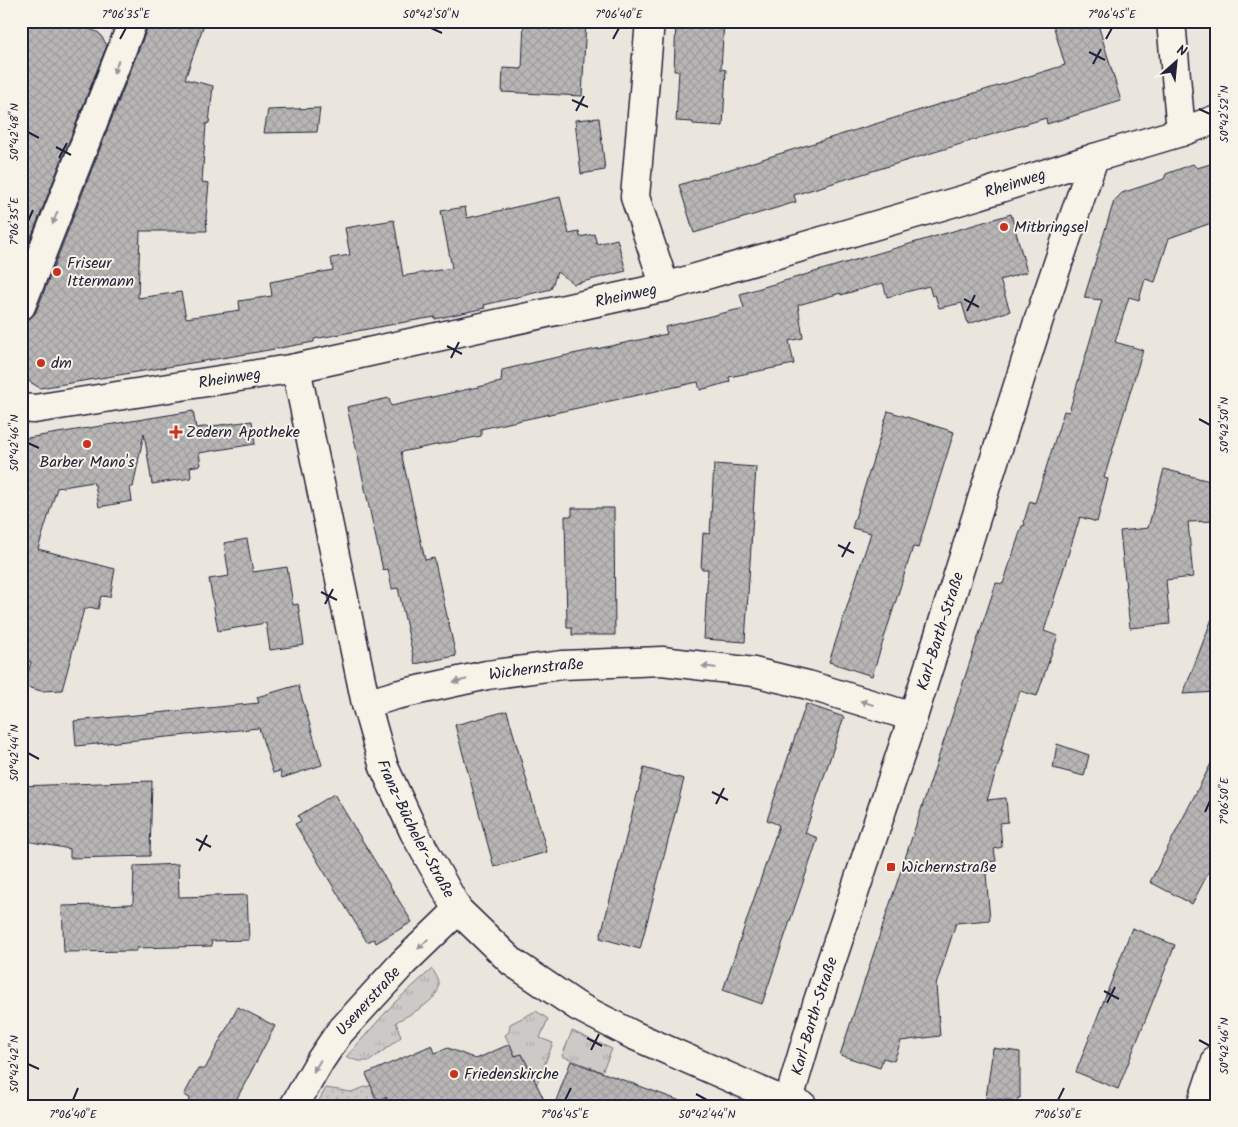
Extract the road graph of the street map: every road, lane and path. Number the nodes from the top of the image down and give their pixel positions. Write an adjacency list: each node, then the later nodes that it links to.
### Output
1 (133, 21): 8 (street, one-way to 8)
2 (650, 21): 7 (street)
3 (1171, 21): 5 (street)
4 (1217, 120): 5 (street, Rheinweg)
5 (1181, 132): 6 (street, Rheinweg)
6 (1094, 158): 7 (street, Rheinweg); 12 (street, Karl-Barth-Straße)
7 (665, 287): 9 (street, Rheinweg)
8 (21, 306)
9 (296, 368): 10 (street, Rheinweg); 11 (street, Franz-Bücheler-Straße)
10 (21, 408)
11 (366, 704): 12 (street, Wichernstraße, one-way to 11); 13 (street, Franz-Bücheler-Straße)
12 (913, 717): 15 (street, Karl-Barth-Straße)
13 (458, 910): 15 (street, Franz-Bücheler-Straße); 16 (street, Usenerstraße, one-way to 16)
14 (1217, 1058): 17 (street)
15 (793, 1105)
16 (294, 1106)
17 (1201, 1106)

